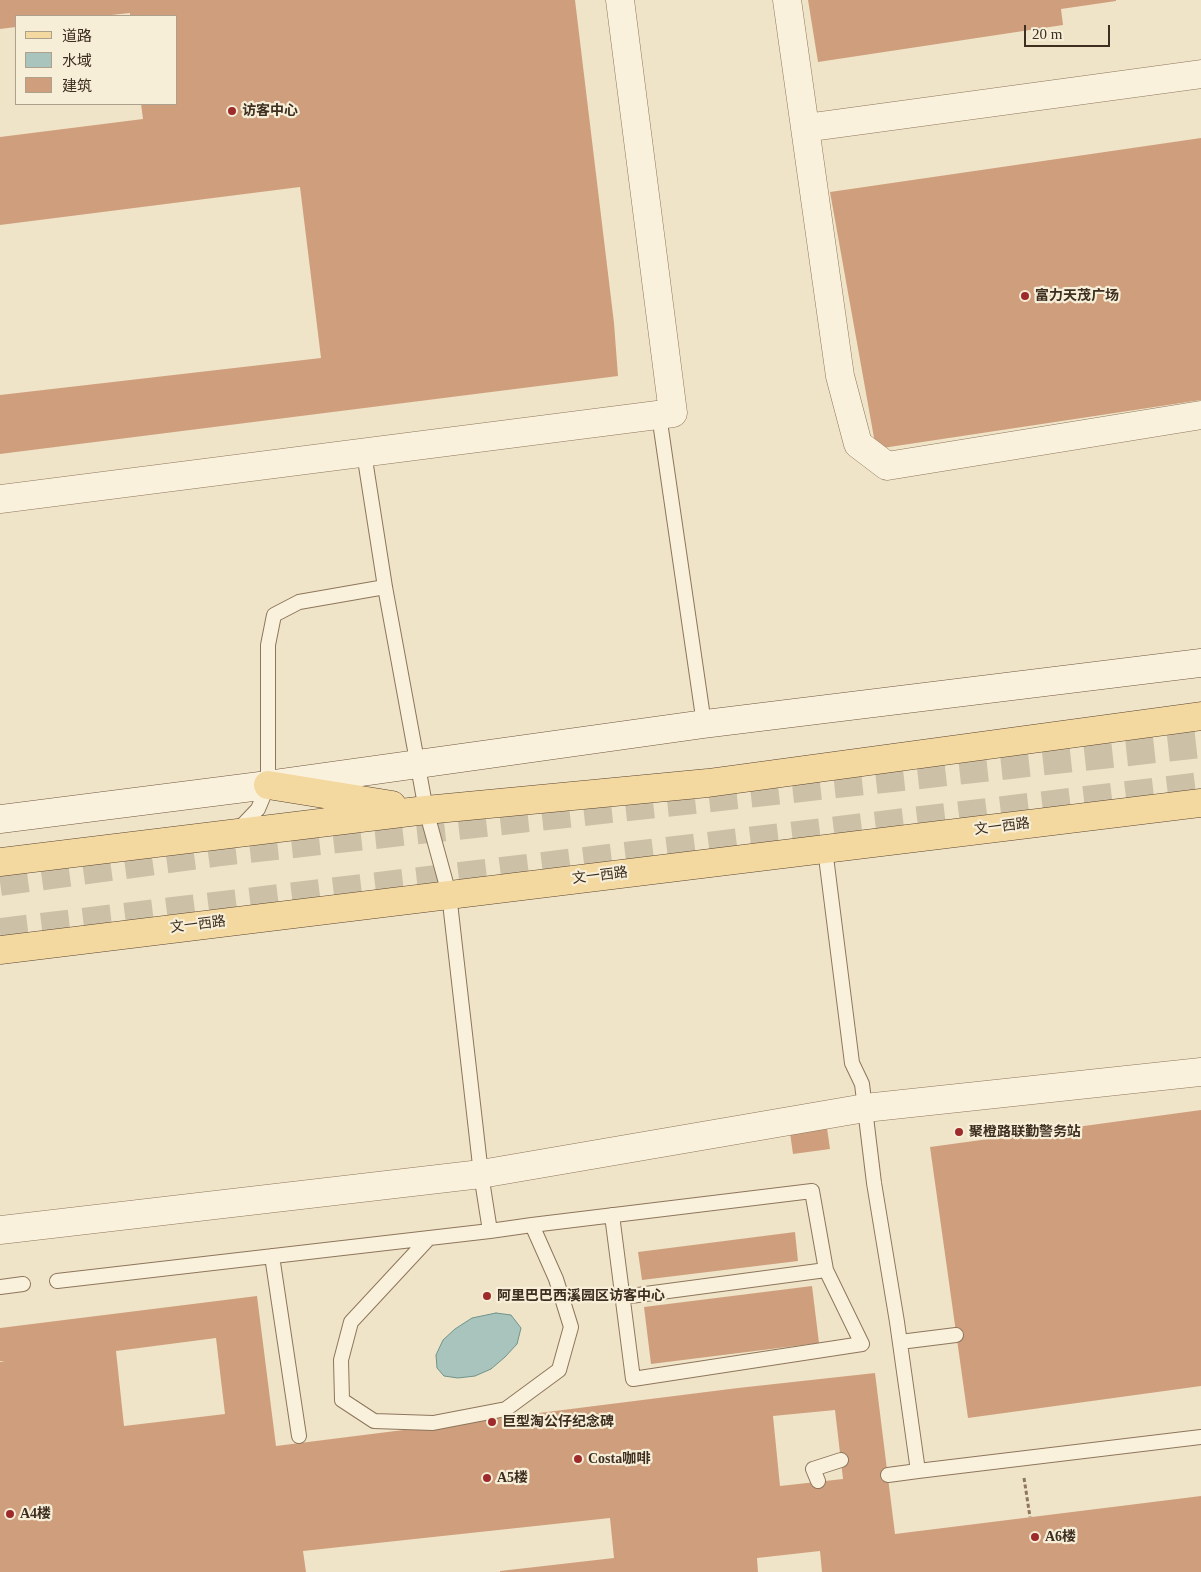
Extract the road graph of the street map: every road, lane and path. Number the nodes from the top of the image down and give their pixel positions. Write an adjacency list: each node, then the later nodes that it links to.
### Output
1 (620, 0): 5 (street)
2 (787, 0): 4 (street)
3 (1201, 74): 4 (street)
4 (805, 128): 6 (street)
5 (659, 415): 7 (street); 12 (lane)
6 (1201, 415)
7 (364, 453): 8 (street); 9 (lane)
8 (0, 499)
9 (384, 587): 13 (lane); 14 (lane)
10 (1201, 663): 12 (street)
11 (1201, 716): 16 (main road)
12 (704, 724): 13 (street)
13 (417, 764): 14 (street); 16 (lane)
14 (268, 785): 16 (main road); 17 (street); 18 (lane)
15 (1201, 803): 19 (main road, 文一西路)
16 (426, 810): 18 (main road); 21 (lane)
17 (0, 819)
18 (236, 832): 20 (main road)
19 (825, 849): 21 (main road, 文一西路); 24 (lane)
20 (0, 862)
21 (449, 894): 22 (main road, 文一西路); 25 (lane)
22 (0, 950)
23 (1201, 1072): 24 (street)
24 (865, 1108): 25 (street); 38 (lane)
25 (481, 1174): 28 (street); 29 (lane)
26 (612, 1216): 27 (lane); 32 (lane); 36 (lane)
27 (532, 1225): 29 (lane); 30 (lane)
28 (0, 1230)
29 (490, 1231): 30 (lane)
30 (429, 1238): 31 (lane)
31 (272, 1256): 33 (lane); 39 (lane)
32 (826, 1270): 36 (lane); 36 (lane)
33 (57, 1281)
34 (23, 1284): 35 (lane)
35 (0, 1287)
36 (623, 1297)
37 (956, 1334): 38 (lane)
38 (900, 1342): 43 (lane)
39 (299, 1436)
40 (1201, 1437): 41 (lane)
41 (1021, 1459): 43 (lane); 46 (path)
42 (841, 1460): 45 (lane)
43 (918, 1471): 44 (lane)
44 (888, 1475)
45 (818, 1482)
46 (1030, 1517)

